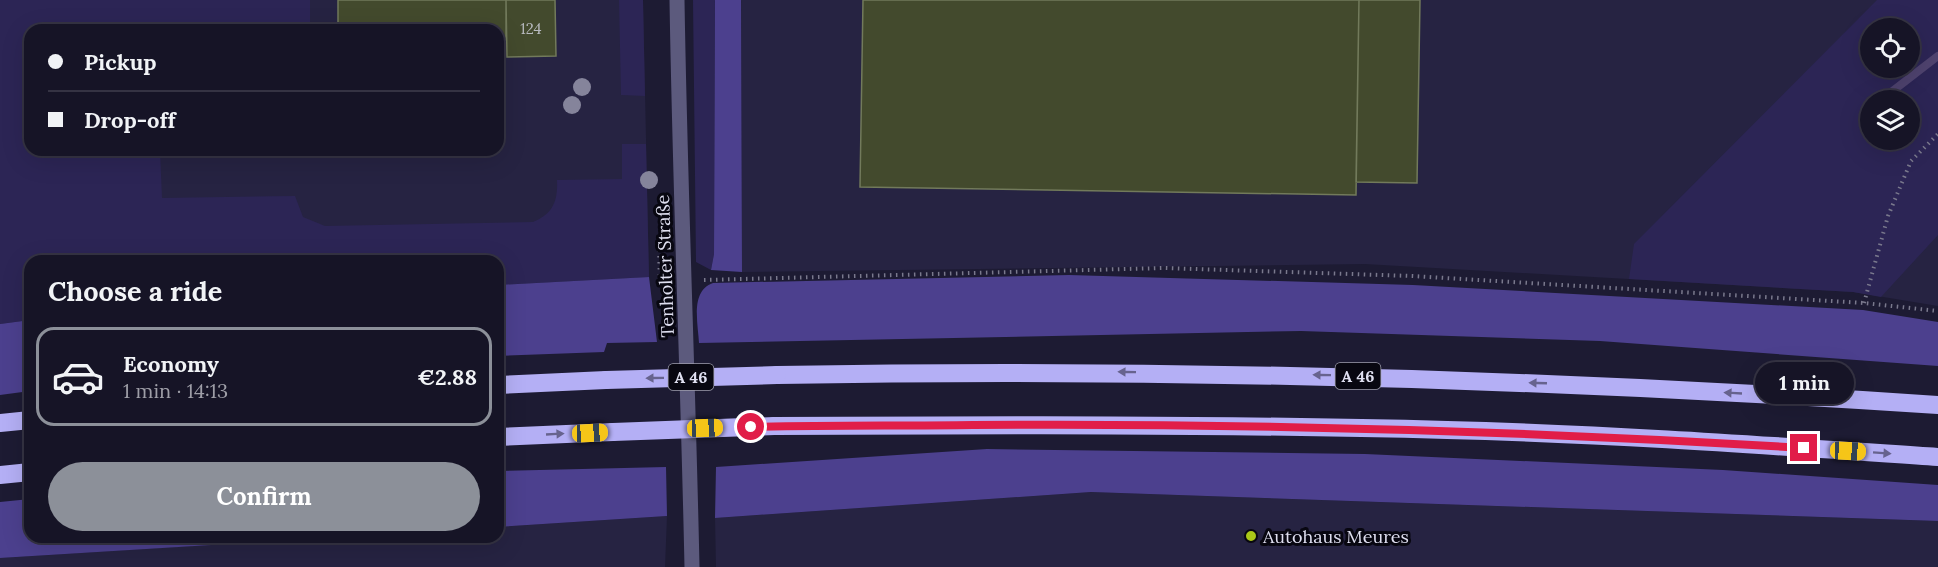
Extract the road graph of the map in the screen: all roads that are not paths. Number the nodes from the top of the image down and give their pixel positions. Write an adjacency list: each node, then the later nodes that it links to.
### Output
1 (677, 0): 10 (street, Tenholter Straße)
2 (504, 385): 3 (highway, A 46, one-way to 2, bridge)
3 (1938, 405)
4 (24, 421): 5 (highway)
5 (0, 423)
6 (504, 437): 7 (highway, one-way to 7, bridge)
7 (1938, 457)
8 (24, 473): 9 (highway)
9 (0, 475)
10 (692, 567)

